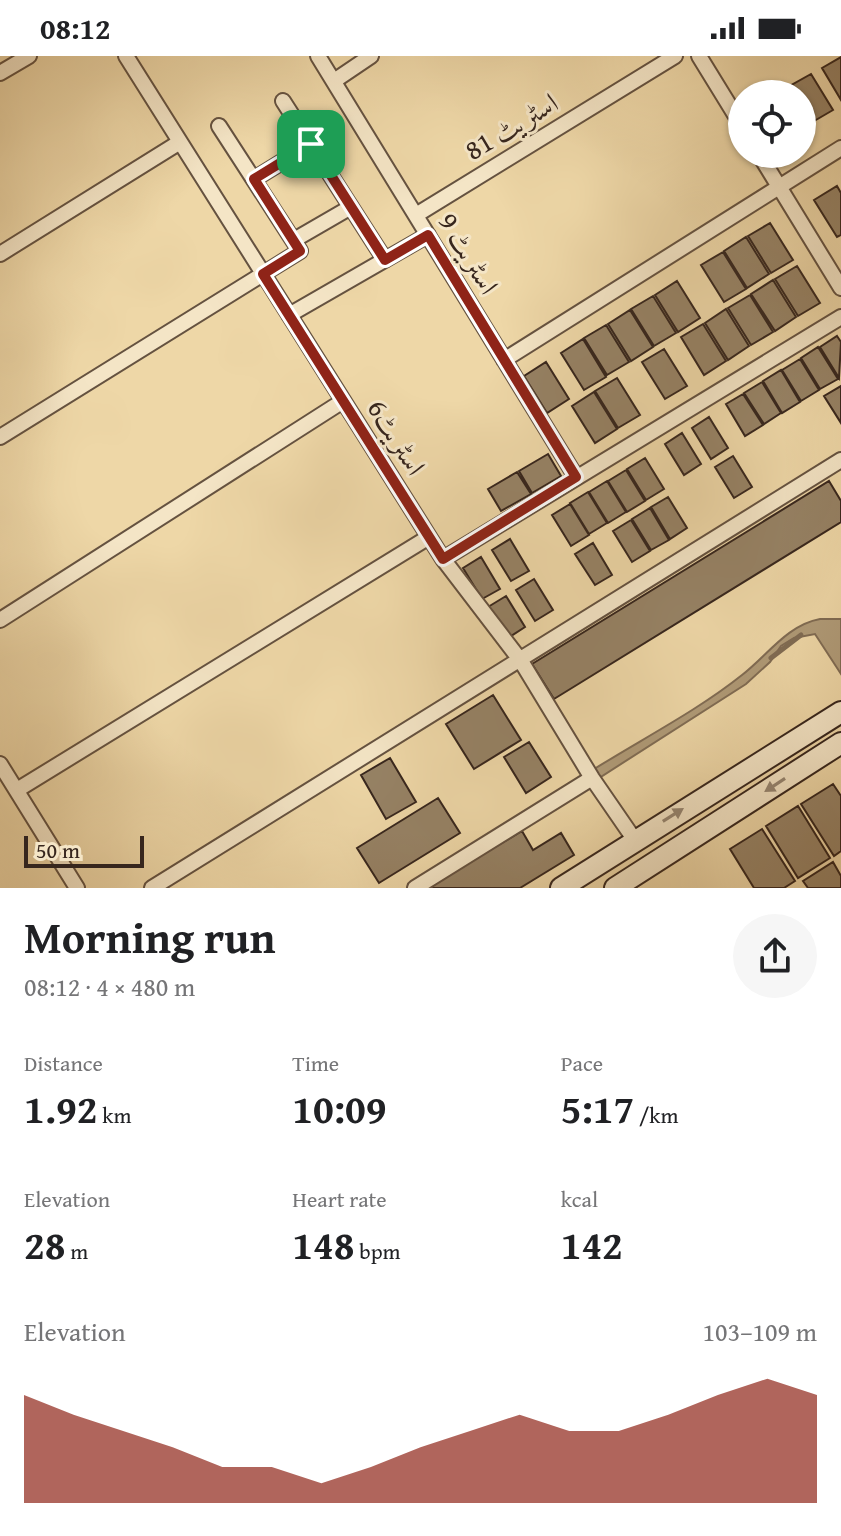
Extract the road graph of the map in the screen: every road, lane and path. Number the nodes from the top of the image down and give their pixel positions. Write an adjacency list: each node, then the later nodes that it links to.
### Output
1 (29, 56): 7 (street)
2 (126, 56): 12 (street, اسٹریٹ6)
3 (318, 56): 8 (street, اسٹریٹ 9)
4 (371, 56): 8 (street)
5 (675, 56): 19 (street, اسٹریٹ 81)
6 (699, 56): 10 (street)
7 (0, 73)
8 (334, 81): 19 (street, اسٹریٹ 9)
9 (283, 101): 13 (street)
10 (728, 103)
11 (219, 126): 16 (street)
12 (180, 142): 22 (street); 24 (street, اسٹریٹ6)
13 (311, 144): 16 (street); 18 (street)
14 (841, 148): 17 (street)
15 (767, 168): 17 (street)
16 (254, 179): 21 (street)
17 (779, 187): 25 (street); 28 (street)
18 (351, 207): 21 (street); 23 (street)
19 (416, 215): 20 (street, اسٹریٹ 9)
20 (428, 235): 23 (street); 28 (street, اسٹریٹ 9)
21 (294, 240): 24 (street)
22 (0, 254)
23 (385, 260): 26 (street)
24 (263, 274): 26 (street, اسٹریٹ6); 30 (street)
25 (841, 288)
26 (289, 315): 29 (street, اسٹریٹ6)
27 (841, 317): 32 (street)
28 (504, 360): 32 (street, اسٹریٹ 9)
29 (343, 401): 33 (street, اسٹریٹ6); 35 (street)
30 (0, 437)
31 (841, 460): 36 (street)
32 (576, 477): 34 (street)
33 (429, 537): 34 (street, اسٹریٹ6); 41 (street)
34 (443, 559): 36 (street, اسٹریٹ6)
35 (0, 620)
36 (521, 661): 40 (street, اسٹریٹ6); 44 (street)
37 (841, 712): 42 (main road, one-way to 37)
38 (841, 743): 47 (main road, one-way to 47)
39 (0, 764): 41 (street)
40 (592, 778): 42 (street, اسٹریٹ6); 45 (street)
41 (17, 790): 43 (street)
42 (634, 839): 46 (main road)
43 (77, 888)
44 (152, 888)
45 (415, 888)
46 (561, 888)
47 (615, 888)

